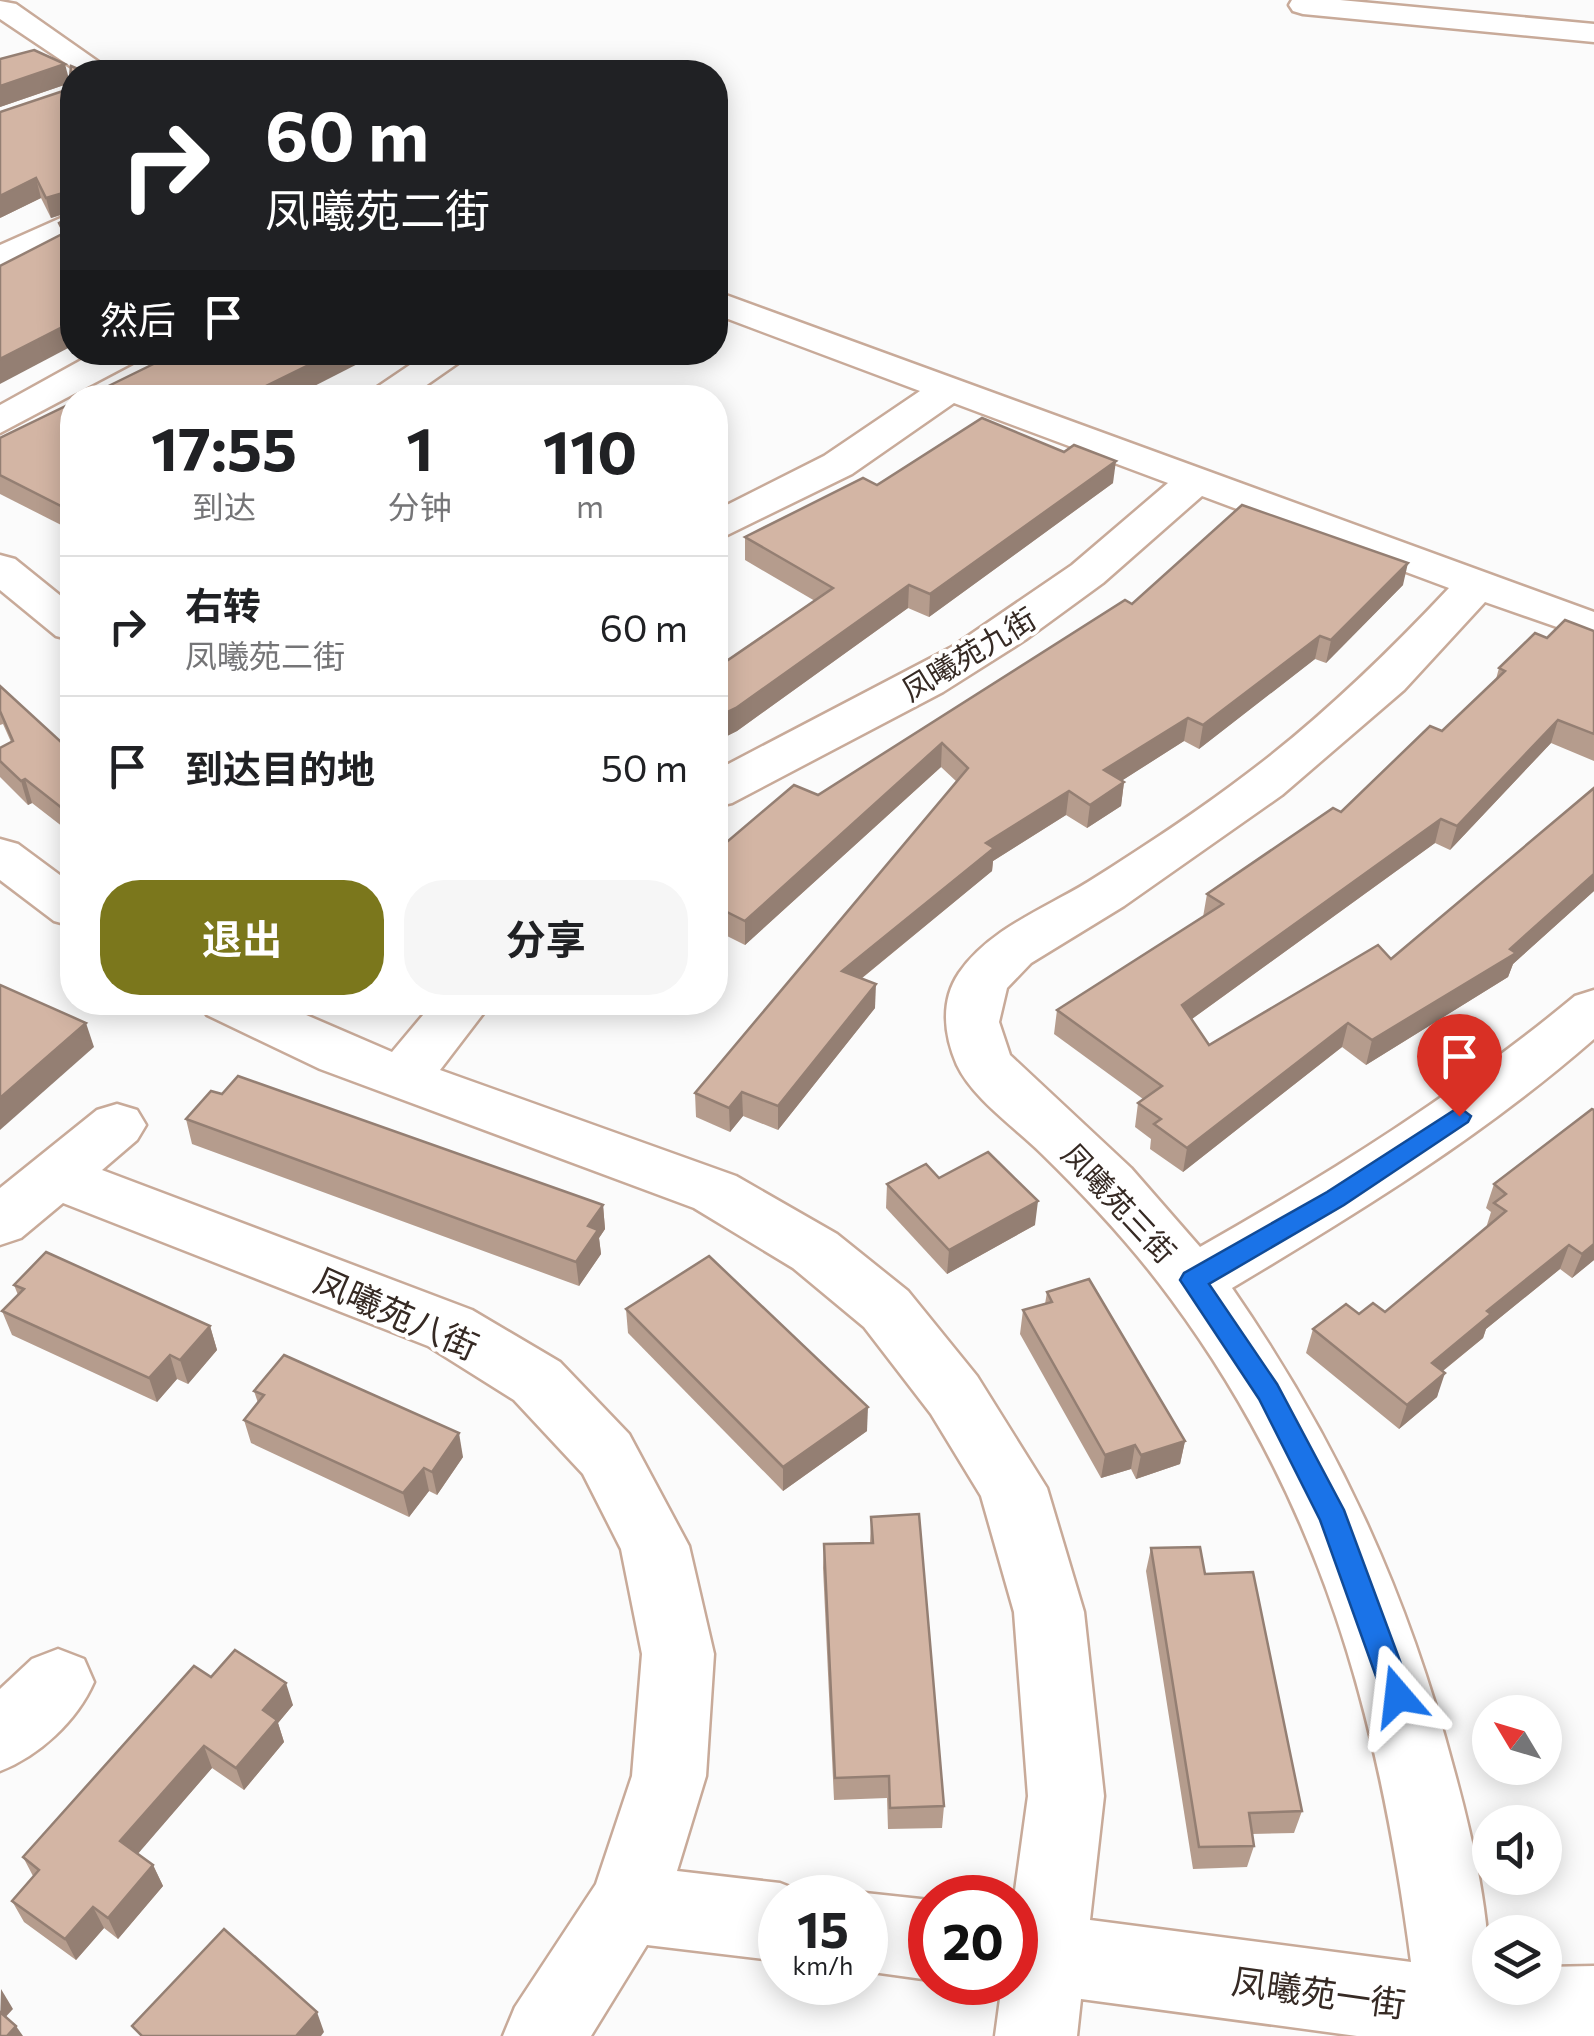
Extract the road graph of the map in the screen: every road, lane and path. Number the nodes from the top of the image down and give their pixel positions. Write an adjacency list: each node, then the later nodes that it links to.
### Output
1 (1303, 5): 3 (street)
2 (3, 10): 4 (street)
3 (1594, 34)
4 (80, 60)
5 (60, 228): 6 (street)
6 (0, 259)
7 (728, 307): 12 (street)
8 (101, 365): 10 (street)
9 (435, 365): 11 (street)
10 (65, 385)
11 (401, 385)
12 (952, 387): 15 (street); 16 (street)
13 (60, 388): 14 (street)
14 (0, 421)
15 (1197, 478): 18 (street); 21 (street, 凤曦苑九街)
16 (728, 521)
17 (0, 568): 19 (street)
18 (1478, 584): 20 (street); 31 (street, 凤曦苑三街)
19 (56, 590)
20 (1594, 627)
21 (728, 784)
22 (0, 855): 23 (street)
23 (60, 899)
24 (1594, 1009): 31 (street)
25 (254, 1015): 27 (street)
26 (454, 1015): 27 (street)
27 (402, 1078): 35 (street)
28 (117, 1125): 29 (street)
29 (55, 1176): 30 (street); 34 (street, 凤曦苑八街)
30 (0, 1222)
31 (1193, 1280): 40 (street, 凤曦苑三街)
32 (58, 1682): 33 (street)
33 (0, 1737)
34 (628, 1904): 36 (street); 41 (street, 凤曦苑八街)
35 (1038, 1917)
36 (758, 1919)
37 (1038, 1953): 40 (street, 凤曦苑一街)
38 (1034, 2005): 42 (street)
39 (1594, 2006): 40 (street, 凤曦苑一街)
40 (1459, 2023)
41 (544, 2036)
42 (1036, 2036)

